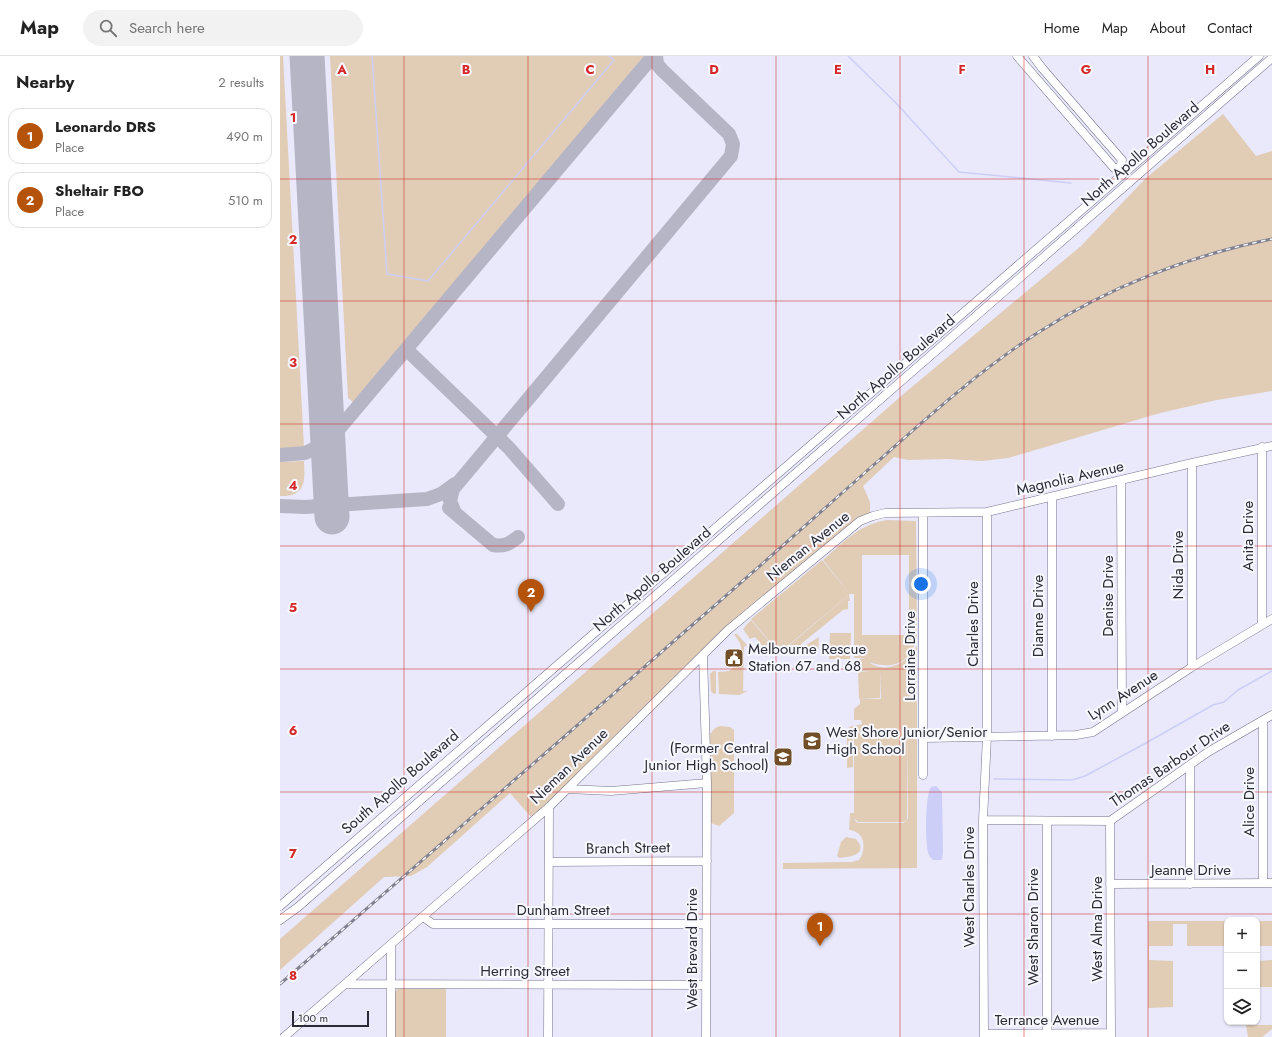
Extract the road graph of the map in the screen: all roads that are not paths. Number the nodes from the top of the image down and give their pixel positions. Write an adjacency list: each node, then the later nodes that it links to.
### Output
1 (1017, 56): 6 (street)
2 (1033, 56): 5 (street)
3 (1258, 56): 7 (street, North Apollo Boulevard)
4 (1272, 58): 8 (street, North Apollo Boulevard)
5 (1082, 113): 6 (street); 7 (street)
6 (1073, 122): 7 (street)
7 (1122, 171): 8 (street); 21 (street, North Apollo Boulevard)
8 (1130, 181): 22 (street, North Apollo Boulevard)
9 (1272, 446): 10 (street, Magnolia Avenue)
10 (1262, 447): 11 (street, Magnolia Avenue); 18 (street, Anita Drive)
11 (1192, 463): 12 (street, Magnolia Avenue); 20 (street, Nida Drive)
12 (1121, 480): 13 (street, Magnolia Avenue); 23 (street, Denise Drive)
13 (1052, 497): 14 (street, Magnolia Avenue); 27 (street, Dianne Drive)
14 (986, 512): 15 (street, Magnolia Avenue); 26 (street, Charles Drive)
15 (923, 513): 16 (street, Magnolia Avenue); 28 (street, Lorraine Drive)
16 (872, 516): 19 (street, Nieman Avenue)
17 (1272, 619): 18 (street, Lynn Avenue)
18 (1262, 625): 20 (street, Lynn Avenue)
19 (704, 655): 31 (street, West Brevard Drive); 32 (street, Nieman Avenue)
20 (1192, 667): 23 (street, Lynn Avenue)
21 (540, 680): 42 (street, South Apollo Boulevard)
22 (538, 696): 44 (street, South Apollo Boulevard)
23 (1122, 712): 27 (street, Lynn Avenue)
24 (1272, 715): 25 (street, Thomas Barbour Drive)
25 (1263, 721): 29 (street, Thomas Barbour Drive); 39 (street, Alice Drive)
26 (987, 736): 27 (street, Lynn Avenue); 28 (street, Lynn Avenue); 34 (street, West Charles Drive)
27 (1052, 736)
28 (924, 738): 30 (street, Lorraine Drive)
29 (1190, 765): 35 (street, Thomas Barbour Drive); 41 (street)
30 (923, 775)
31 (707, 783): 32 (street); 37 (street, West Brevard Drive)
32 (568, 789): 33 (street, Nieman Avenue)
33 (549, 807): 38 (street); 43 (street, Nieman Avenue)
34 (983, 820): 36 (street, Thomas Barbour Drive); 53 (street, West Charles Drive)
35 (1110, 821): 36 (street, Thomas Barbour Drive); 40 (street, West Alma Drive)
36 (1047, 822): 52 (street, West Sharon Drive)
37 (707, 861): 38 (street, Branch Street); 45 (street, West Brevard Drive)
38 (549, 862): 46 (street)
39 (1268, 883): 41 (street, Jeanne Drive)
40 (1110, 884): 41 (street, Jeanne Drive); 54 (street, West Alma Drive)
41 (1190, 884)
42 (280, 906)
43 (423, 917): 46 (street, Dunham Street); 47 (street, Nieman Avenue)
44 (280, 920)
45 (706, 924): 46 (street, Dunham Street); 50 (street, West Brevard Drive)
46 (549, 925): 49 (street)
47 (391, 944): 48 (street, Nieman Avenue); 51 (street)
48 (345, 984): 51 (street, Herring Street); 55 (street, Nieman Avenue)
49 (548, 984): 50 (street, Herring Street); 51 (street, Herring Street); 57 (street)
50 (705, 985): 58 (street, West Brevard Drive)
51 (391, 986): 56 (street)
52 (1047, 1033): 53 (street, Terrance Avenue); 54 (street, Terrance Avenue)
53 (984, 1035)
54 (1111, 1035)
55 (284, 1037)
56 (391, 1037)
57 (548, 1037)
58 (706, 1037)

